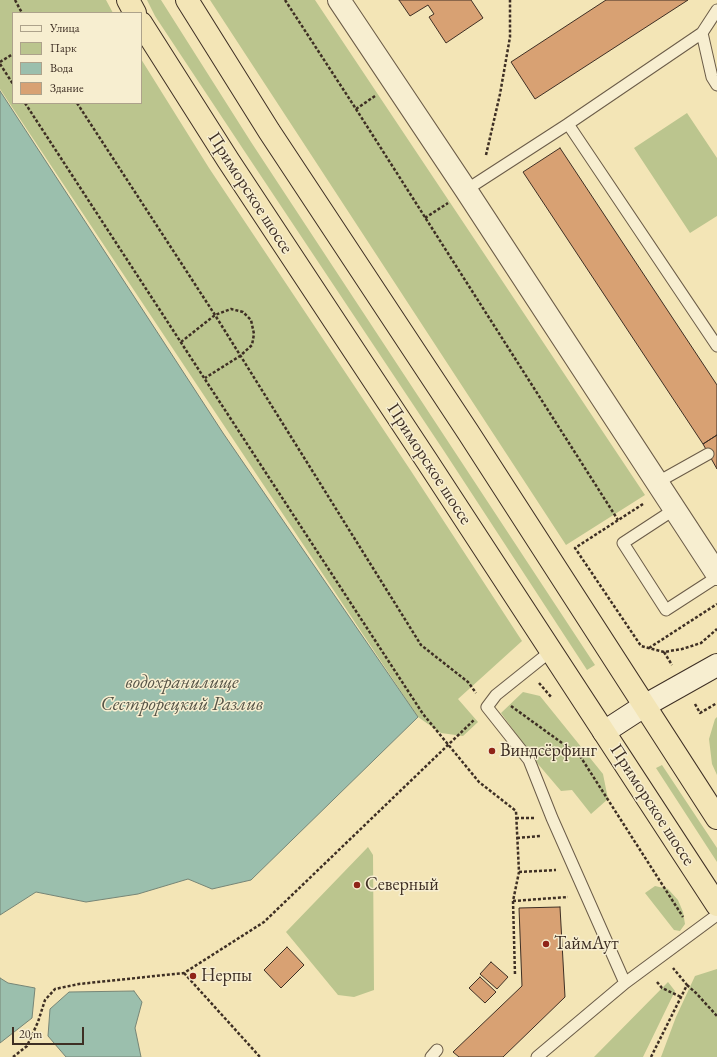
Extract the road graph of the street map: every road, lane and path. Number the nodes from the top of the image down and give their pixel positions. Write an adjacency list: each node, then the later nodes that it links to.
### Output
1 (15, 0): 8 (path)
2 (128, 0): 9 (highway)
3 (187, 0): 38 (highway)
4 (285, 0): 31 (path)
5 (339, 0): 19 (street)
6 (510, 0): 19 (path)
7 (717, 10): 11 (lane)
8 (21, 12)
9 (134, 12)
10 (142, 25): 32 (highway, Приморское шоссе)
11 (702, 33): 15 (lane); 18 (lane)
12 (12, 55): 13 (path)
13 (0, 63): 14 (path)
14 (12, 82)
15 (717, 85)
16 (26, 104): 21 (path)
17 (78, 104): 20 (path)
18 (568, 124): 19 (lane); 22 (lane)
19 (473, 186): 26 (street)
20 (215, 316): 21 (path); 23 (path); 23 (path)
21 (181, 342): 24 (path)
22 (717, 346)
23 (240, 356): 24 (path); 39 (path)
24 (205, 378): 42 (path)
25 (708, 454): 26 (lane)
26 (658, 482): 27 (street)
27 (675, 509): 28 (street); 28 (lane)
28 (717, 575)
29 (717, 604): 31 (path)
30 (717, 629): 31 (path)
31 (649, 648)
32 (551, 651): 34 (lane); 41 (highway, Приморское шоссе)
33 (717, 665): 38 (street)
34 (528, 670): 35 (lane); 36 (path)
35 (496, 695): 39 (lane); 50 (path)
36 (556, 703)
37 (717, 704): 40 (path)
38 (644, 706): 41 (street); 43 (highway)
39 (487, 707): 42 (path); 44 (lane)
40 (700, 713)
41 (604, 732): 48 (highway, Приморское шоссе)
42 (448, 745): 45 (path); 53 (path)
43 (717, 818)
44 (575, 870): 45 (path); 46 (lane)
45 (519, 872): 47 (path)
46 (587, 895): 47 (path); 55 (lane)
47 (513, 901): 54 (path)
48 (717, 904)
49 (717, 915): 50 (lane)
50 (693, 933): 51 (lane)
51 (662, 956): 52 (lane); 56 (path)
52 (645, 968): 55 (lane); 57 (path)
53 (184, 973): 59 (path); 60 (path)
54 (515, 975)
55 (625, 983): 61 (lane)
56 (687, 985): 57 (path); 58 (path)
57 (681, 997): 62 (path)
58 (717, 1016)
59 (13, 1057)
60 (260, 1057)
61 (537, 1057)
62 (651, 1057)

